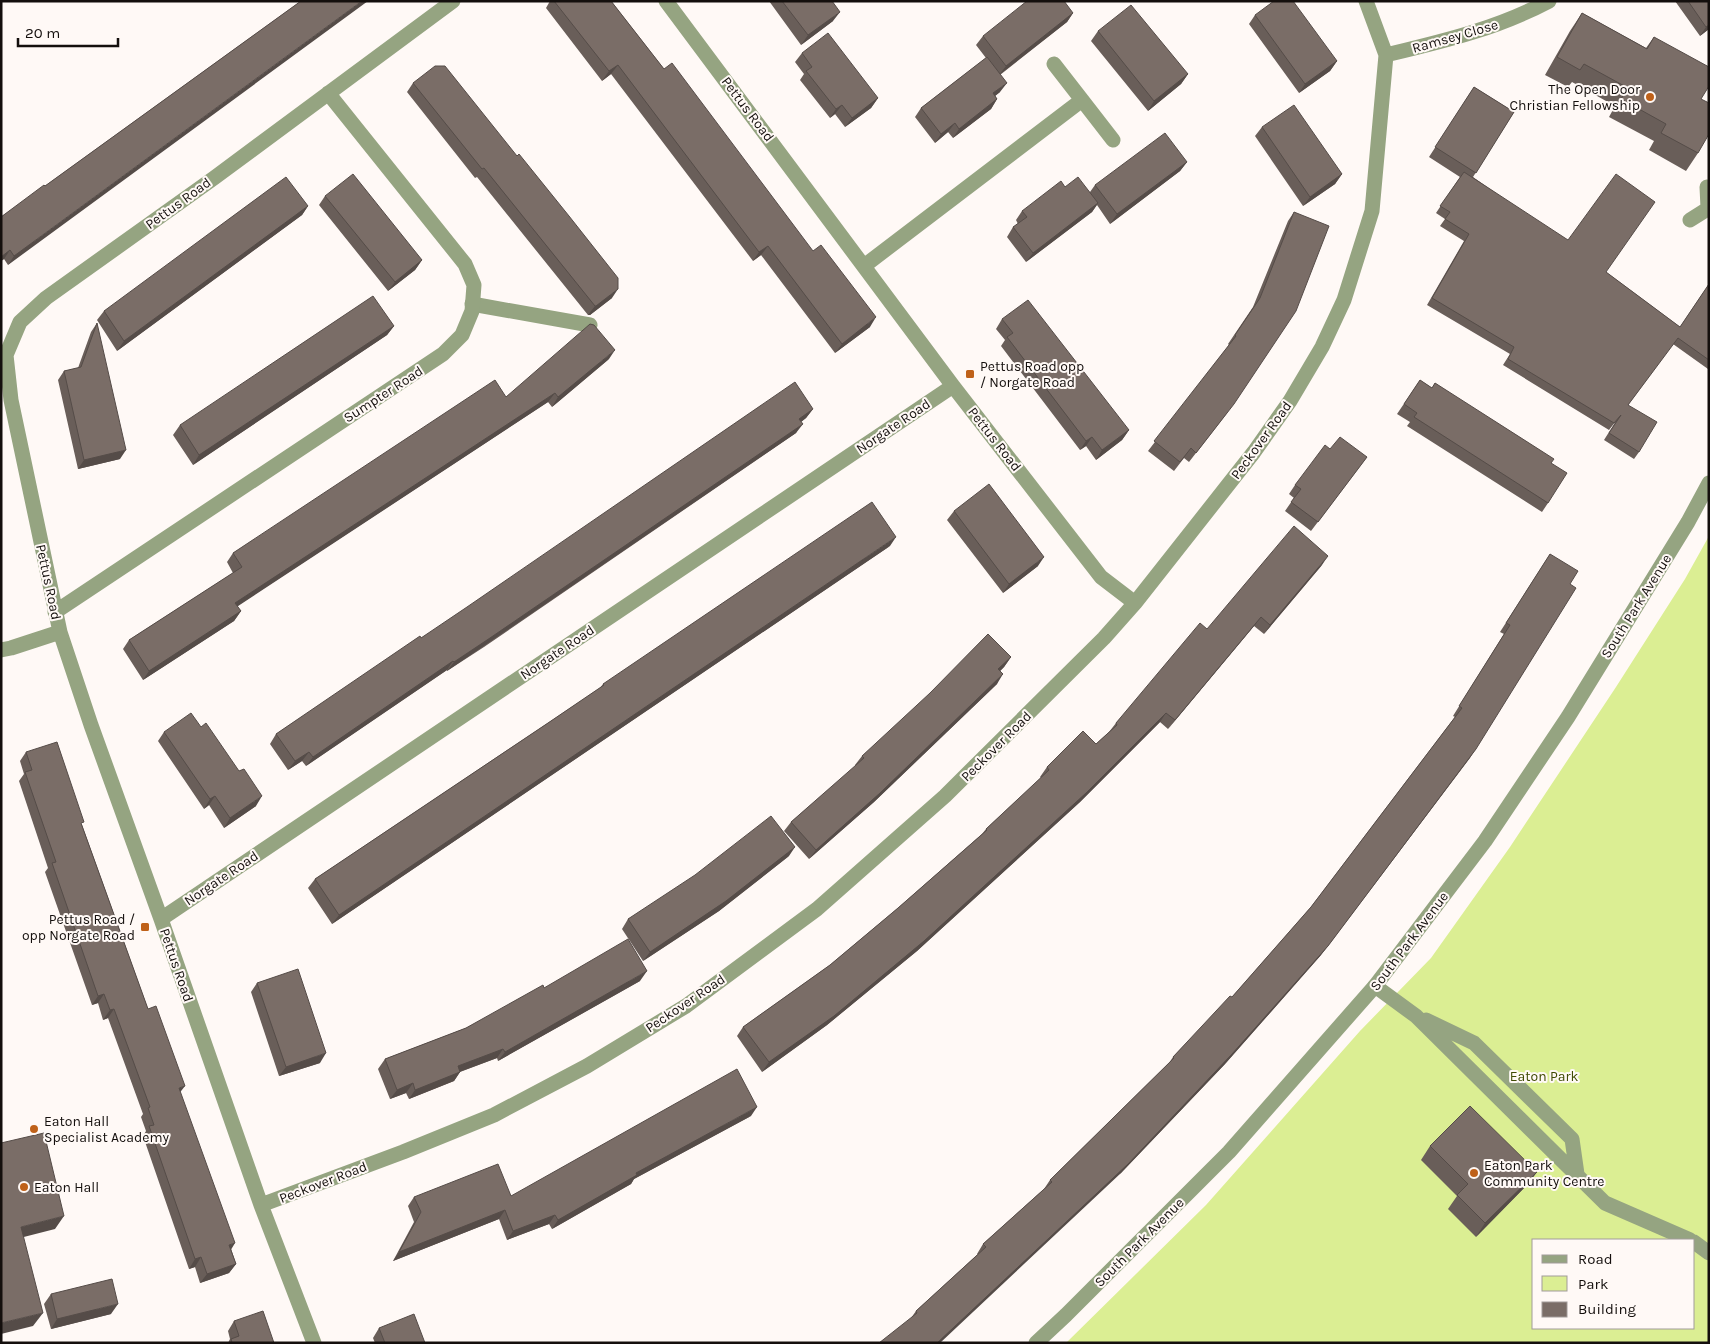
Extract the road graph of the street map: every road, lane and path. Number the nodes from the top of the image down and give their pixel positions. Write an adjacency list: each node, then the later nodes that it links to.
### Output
1 (453, 1): 7 (street, Pettus Road)
2 (666, 1): 13 (street, Pettus Road)
3 (1366, 1): 5 (street, Peckover Road)
4 (1549, 1): 5 (street, Ramsey Close)
5 (1386, 55): 19 (street, Peckover Road)
6 (1054, 64): 8 (street)
7 (328, 93): 14 (street, Sumpter Road); 17 (street, Pettus Road)
8 (1082, 100): 9 (street); 13 (street)
9 (1113, 140)
10 (1707, 187): 11 (street)
11 (1708, 208): 12 (street)
12 (1690, 220)
13 (864, 266): 16 (street, Pettus Road)
14 (472, 304): 15 (street); 20 (street, Sumpter Road)
15 (590, 325)
16 (954, 386): 19 (street, Pettus Road); 23 (street, Norgate Road)
17 (6, 399): 20 (street, Pettus Road)
18 (1709, 483): 24 (street, South Park Avenue)
19 (1135, 603): 27 (street, Peckover Road)
20 (55, 612): 21 (street, Pettus Road)
21 (60, 632): 22 (street); 23 (street, Pettus Road)
22 (1, 650)
23 (161, 919): 27 (street, Pettus Road)
24 (1375, 986): 25 (street); 32 (street, South Park Avenue)
25 (1416, 1016): 26 (street); 26 (street)
26 (1577, 1174): 28 (street)
27 (261, 1205): 31 (street, Pettus Road)
28 (1687, 1239)
29 (1695, 1243): 30 (street)
30 (1709, 1253)
31 (314, 1343)
32 (1036, 1343)

